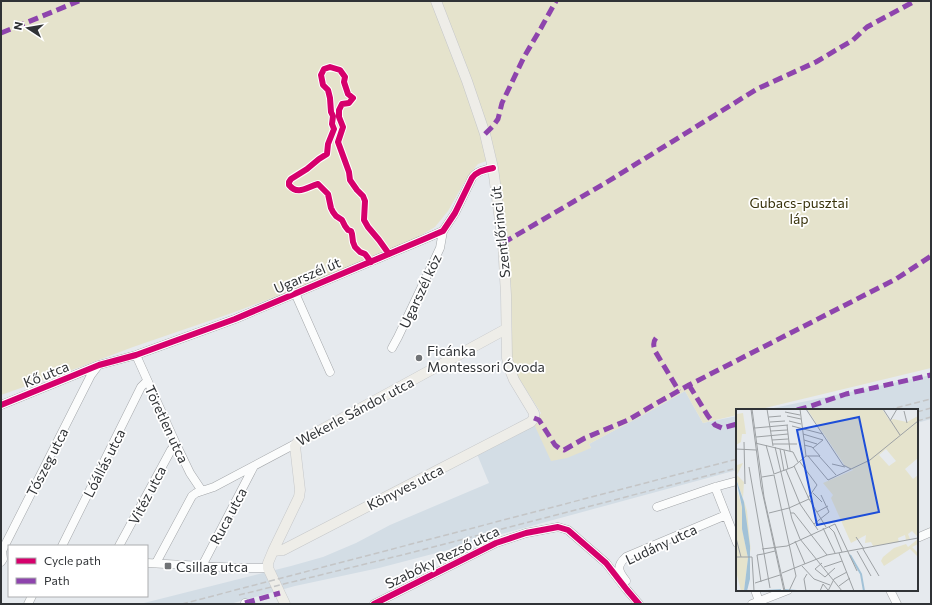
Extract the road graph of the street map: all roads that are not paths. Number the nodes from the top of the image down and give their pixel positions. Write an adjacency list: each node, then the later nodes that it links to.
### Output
1 (436, 1): 2 (main road, Szentlőrinci út)
2 (493, 168): 3 (street); 5 (main road, Szentlőrinci út)
3 (443, 231): 4 (street, Ugarszél út); 6 (street, Ugarszél köz)
4 (296, 293): 7 (street, Ugarszél út); 9 (street)
5 (506, 329): 12 (main road, Szentlőrinci út); 13 (main road, Wekerle Sándor utca)
6 (392, 348)
7 (136, 355): 8 (street, Ugarszél út); 10 (street, Töretlen utca)
8 (99, 365): 11 (street, Kő utca); 27 (street, Tószeg utca)
9 (330, 372)
10 (147, 380): 14 (street, Töretlen utca); 24 (street, Lóállás utca)
11 (1, 405)
12 (534, 418): 26 (main road, Könyves utca)
13 (297, 442): 15 (street, Wekerle Sándor utca); 26 (main road)
14 (176, 444): 18 (street, Töretlen utca); 25 (street, Vitéz utca)
15 (255, 466): 18 (street, Wekerle Sándor utca); 30 (street, Ruca utca)
16 (736, 481): 17 (street)
17 (715, 487): 19 (street); 20 (street)
18 (202, 491): 29 (street)
19 (657, 507)
20 (726, 515): 23 (street); 39 (street, Ludány utca)
21 (931, 532): 22 (street)
22 (918, 538)
23 (736, 540)
24 (62, 545)
25 (121, 545)
26 (273, 551): 31 (main road)
27 (3, 557)
28 (148, 563): 29 (street)
29 (156, 563): 30 (street)
30 (202, 566): 31 (street)
31 (268, 568): 36 (main road)
32 (755, 591): 35 (street)
33 (786, 591): 35 (street)
34 (890, 591): 40 (street)
35 (756, 603)
36 (285, 604)
37 (374, 604): 38 (street, Szabóky Rezső utca)
38 (639, 604)
39 (644, 604)
40 (897, 604)

